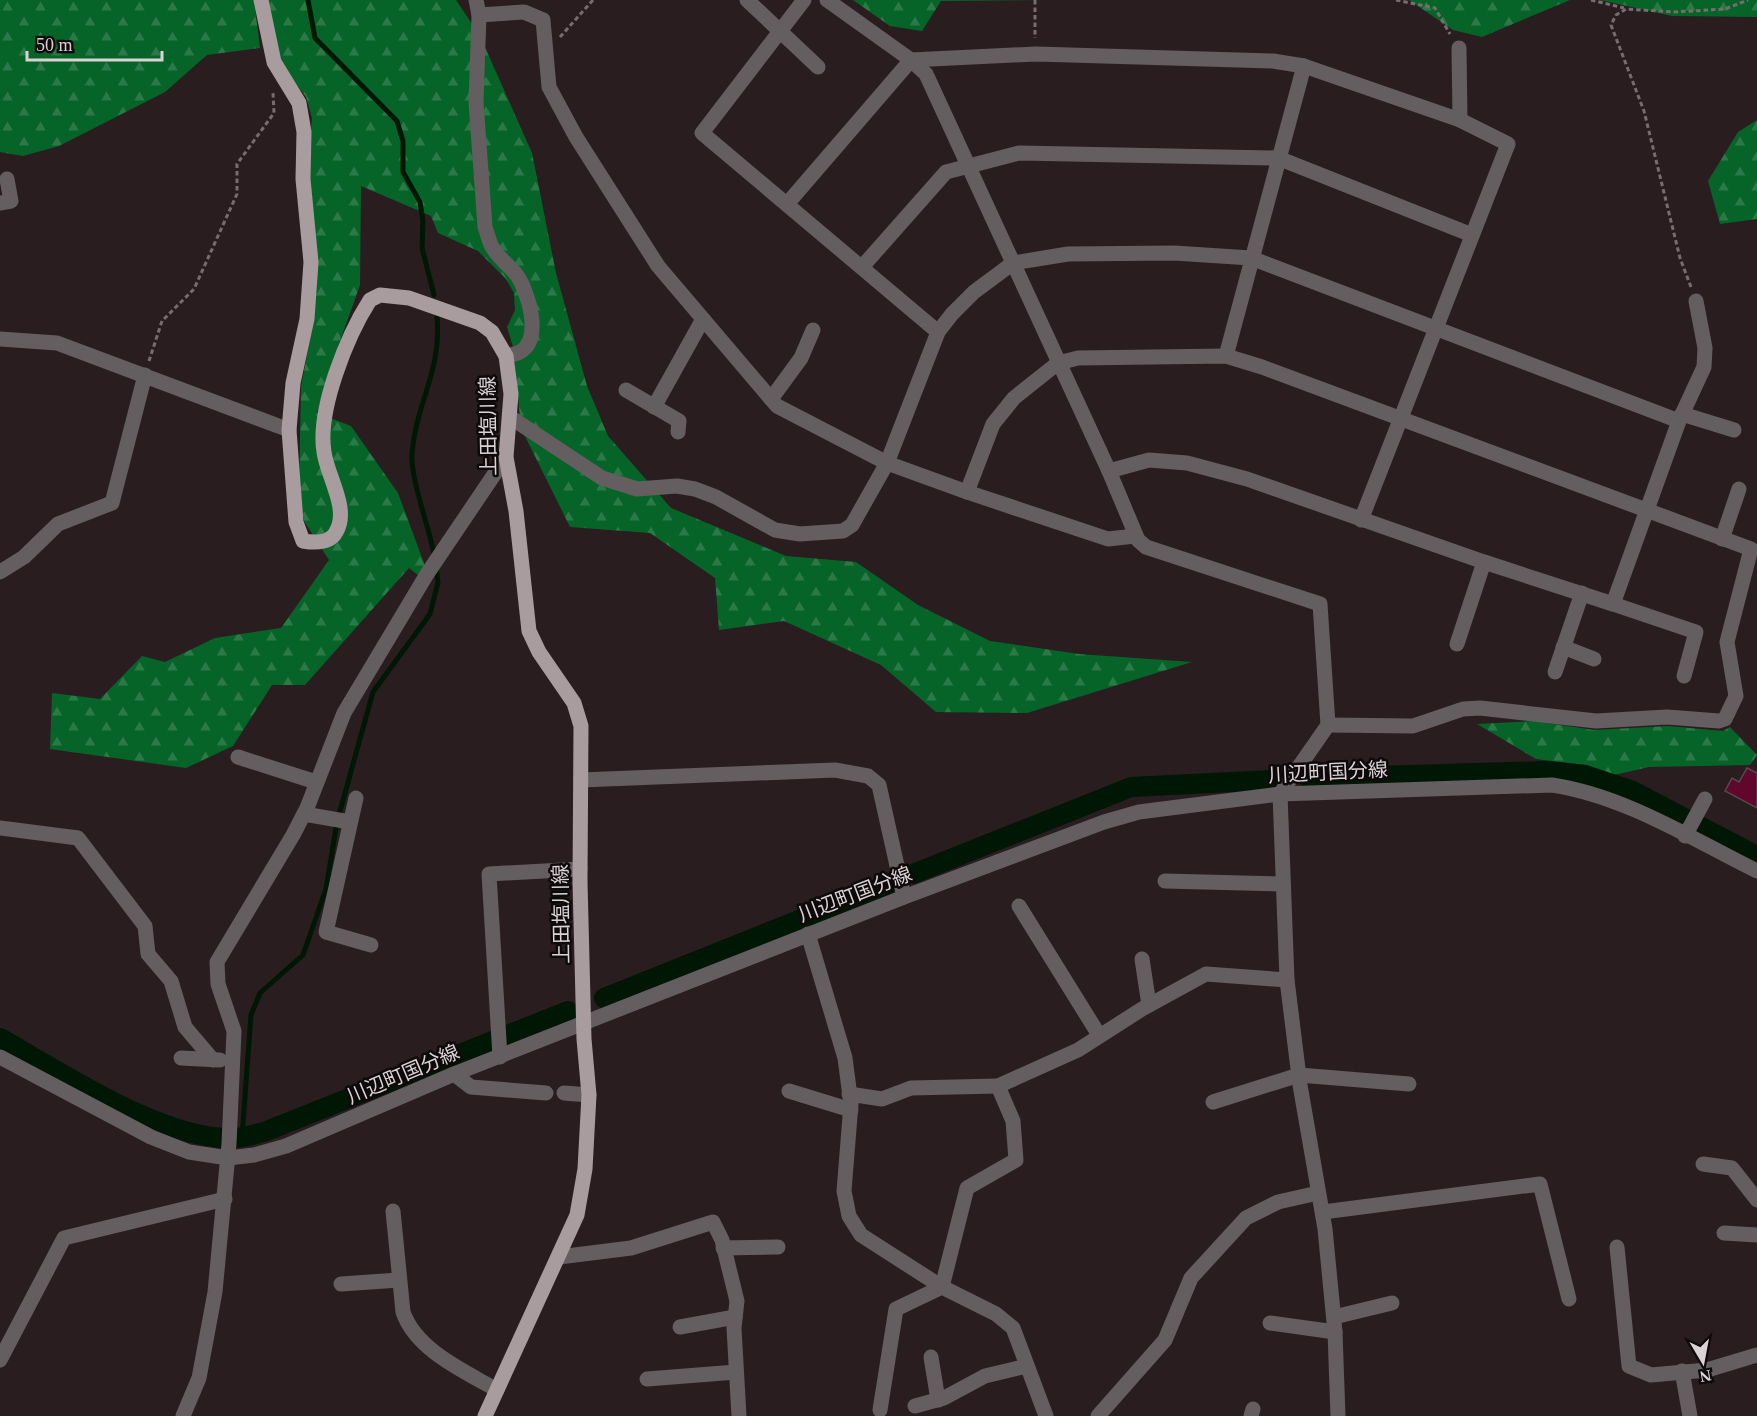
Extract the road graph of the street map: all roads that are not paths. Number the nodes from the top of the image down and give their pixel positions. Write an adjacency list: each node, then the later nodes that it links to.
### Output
1 (261, 0): 37 (main road, 上田塩川線)
2 (747, 0): 6 (street)
3 (804, 0): 6 (street)
4 (827, 0): 8 (street)
5 (478, 7): 22 (street); 27 (street)
6 (781, 31): 10 (street); 16 (street)
7 (1459, 48): 11 (street)
8 (911, 60): 9 (street); 13 (street); 16 (street)
9 (1304, 66): 11 (street); 12 (street)
10 (818, 67)
11 (1460, 120): 17 (street)
12 (1278, 158): 13 (street); 17 (street); 18 (street)
13 (970, 165): 19 (street); 20 (street)
14 (7, 179): 15 (street)
15 (0, 203)
16 (787, 204): 20 (street)
17 (1472, 235): 23 (street)
18 (1251, 258): 19 (street); 23 (street); 28 (street)
19 (1013, 263): 25 (street); 29 (street)
20 (862, 267): 25 (street)
21 (1696, 301): 35 (street)
22 (703, 319): 32 (street); 33 (street)
23 (1436, 327): 35 (street); 36 (street)
24 (813, 330): 32 (street)
25 (938, 332): 41 (street)
26 (0, 339): 30 (street)
27 (506, 356): 34 (main road, 上田塩川線); 37 (main road, 上田塩川線)
28 (1226, 356): 29 (street); 36 (street)
29 (1058, 363): 42 (street); 44 (street)
30 (145, 375): 37 (street); 50 (street)
31 (626, 390): 33 (street)
32 (771, 399): 41 (street)
33 (654, 407): 39 (street)
34 (510, 417): 40 (main road, 上田塩川線); 41 (street)
35 (1680, 418): 38 (street); 45 (street)
36 (1400, 420): 45 (street); 46 (street)
37 (289, 430)
38 (1734, 430)
39 (678, 432)
40 (506, 457): 61 (main road, 上田塩川線); 62 (street)
41 (887, 463): 44 (street)
42 (1109, 471): 46 (street); 47 (street)
43 (1739, 489): 48 (street)
44 (967, 492): 47 (street)
45 (1646, 511): 48 (street); 53 (street)
46 (1361, 520): 49 (street)
47 (1135, 536): 59 (street)
48 (1722, 538): 51 (street)
49 (1484, 562): 52 (street); 54 (street)
50 (0, 572)
51 (1750, 584): 59 (street)
52 (1582, 594): 53 (street); 55 (street)
53 (1613, 604): 58 (street)
54 (1457, 644)
55 (1563, 647): 56 (street); 57 (street)
56 (1594, 659)
57 (1555, 672)
58 (1684, 676)
59 (1328, 725): 63 (street)
60 (238, 757): 62 (street)
61 (580, 780): 70 (main road, 上田塩川線); 74 (street)
62 (316, 782): 66 (street)
63 (1280, 794): 68 (street, 川辺町国分線); 73 (street); 74 (street, 川辺町国分線)
64 (356, 798): 67 (street)
65 (1705, 799): 68 (street)
66 (304, 814): 67 (street); 87 (street)
67 (350, 822): 77 (street)
68 (1690, 827): 71 (street, 川辺町国分線)
69 (0, 828): 86 (street)
70 (580, 869): 81 (main road, 上田塩川線); 84 (street)
71 (1757, 871)
72 (1165, 881): 73 (street)
73 (1283, 884): 79 (street)
74 (904, 897): 76 (street, 川辺町国分線)
75 (1018, 906): 82 (street)
76 (808, 934): 81 (street, 川辺町国分線); 95 (street)
77 (371, 945)
78 (1142, 959): 80 (street)
79 (1287, 980): 80 (street); 89 (street)
80 (1149, 1005): 82 (street)
81 (585, 1023): 84 (street, 川辺町国分線); 96 (main road, 上田塩川線)
82 (1099, 1035): 91 (street)
83 (0, 1057): 99 (street, 川辺町国分線)
84 (500, 1057): 88 (street, 川辺町国分線)
85 (181, 1058): 86 (street)
86 (213, 1060): 87 (street)
87 (232, 1061): 99 (street)
88 (454, 1074): 93 (street); 99 (street, 川辺町国分線)
89 (1299, 1075): 90 (street); 97 (street); 101 (street)
90 (1409, 1084)
91 (998, 1086): 95 (street); 114 (street)
92 (789, 1091): 98 (street)
93 (546, 1093)
94 (564, 1093): 96 (street)
95 (849, 1094): 98 (street)
96 (589, 1095): 111 (main road, 上田塩川線)
97 (1213, 1102)
98 (851, 1110): 114 (street)
99 (229, 1144): 102 (street)
100 (1703, 1164): 103 (street)
101 (1318, 1193): 105 (street); 137 (street)
102 (225, 1199): 124 (street); 133 (street)
103 (1757, 1200)
104 (393, 1211): 112 (street)
105 (1323, 1212): 115 (street); 118 (street)
106 (1724, 1233): 107 (street)
107 (1757, 1235)
108 (778, 1247): 110 (street)
109 (1617, 1247): 126 (street)
110 (723, 1248): 111 (street); 117 (street)
111 (559, 1257): 129 (main road, 上田塩川線)
112 (399, 1281): 113 (street); 129 (street)
113 (341, 1284)
114 (942, 1287): 125 (street); 132 (street)
115 (1569, 1299)
116 (1392, 1303): 118 (street)
117 (735, 1317): 120 (street); 127 (street)
118 (1334, 1317): 121 (street)
119 (1270, 1323): 121 (street)
120 (680, 1327)
121 (1335, 1332): 138 (street)
122 (1757, 1355): 126 (street)
123 (931, 1357): 130 (street)
124 (0, 1360)
125 (1027, 1365): 130 (street); 136 (street)
126 (1682, 1371): 139 (street)
127 (736, 1372): 128 (street); 135 (street)
128 (647, 1379)
129 (497, 1390): 134 (main road, 上田塩川線)
130 (938, 1400): 131 (street)
131 (915, 1406)
132 (880, 1410)
133 (183, 1416)
134 (485, 1416)
135 (739, 1416)
136 (1046, 1416)
137 (1098, 1416)
138 (1338, 1416)
139 (1690, 1416)

